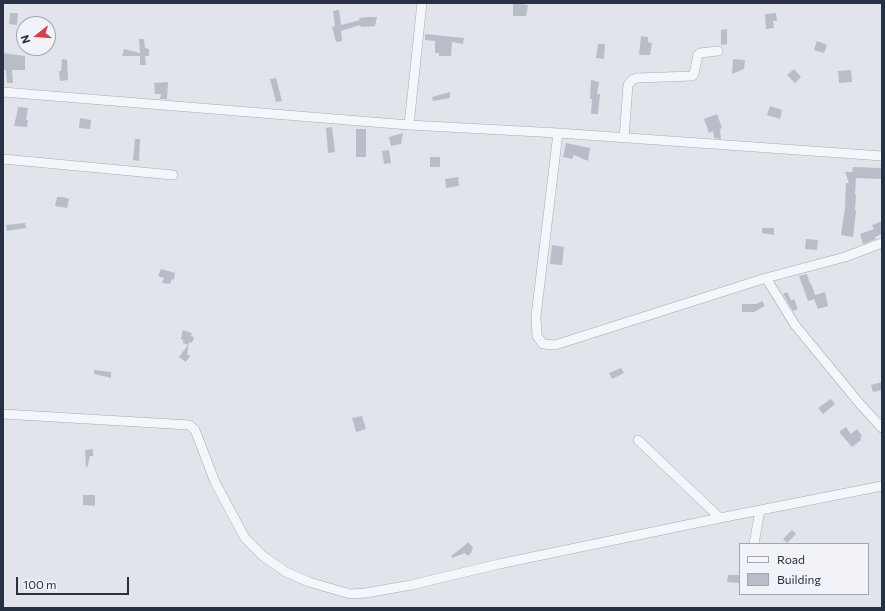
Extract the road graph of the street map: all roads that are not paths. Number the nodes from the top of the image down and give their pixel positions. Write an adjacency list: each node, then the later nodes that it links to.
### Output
1 (422, 3): 4 (street)
2 (718, 51): 6 (street)
3 (3, 92): 4 (street)
4 (409, 125): 5 (street)
5 (558, 133): 6 (street); 11 (street)
6 (624, 138): 7 (street)
7 (882, 156)
8 (3, 159): 9 (street)
9 (173, 175)
10 (882, 243): 11 (street)
11 (766, 278): 13 (street)
12 (3, 414): 17 (street)
13 (882, 428)
14 (638, 440): 17 (street)
15 (882, 486): 16 (street)
16 (760, 510): 17 (street); 18 (street)
17 (720, 518)
18 (754, 543)

